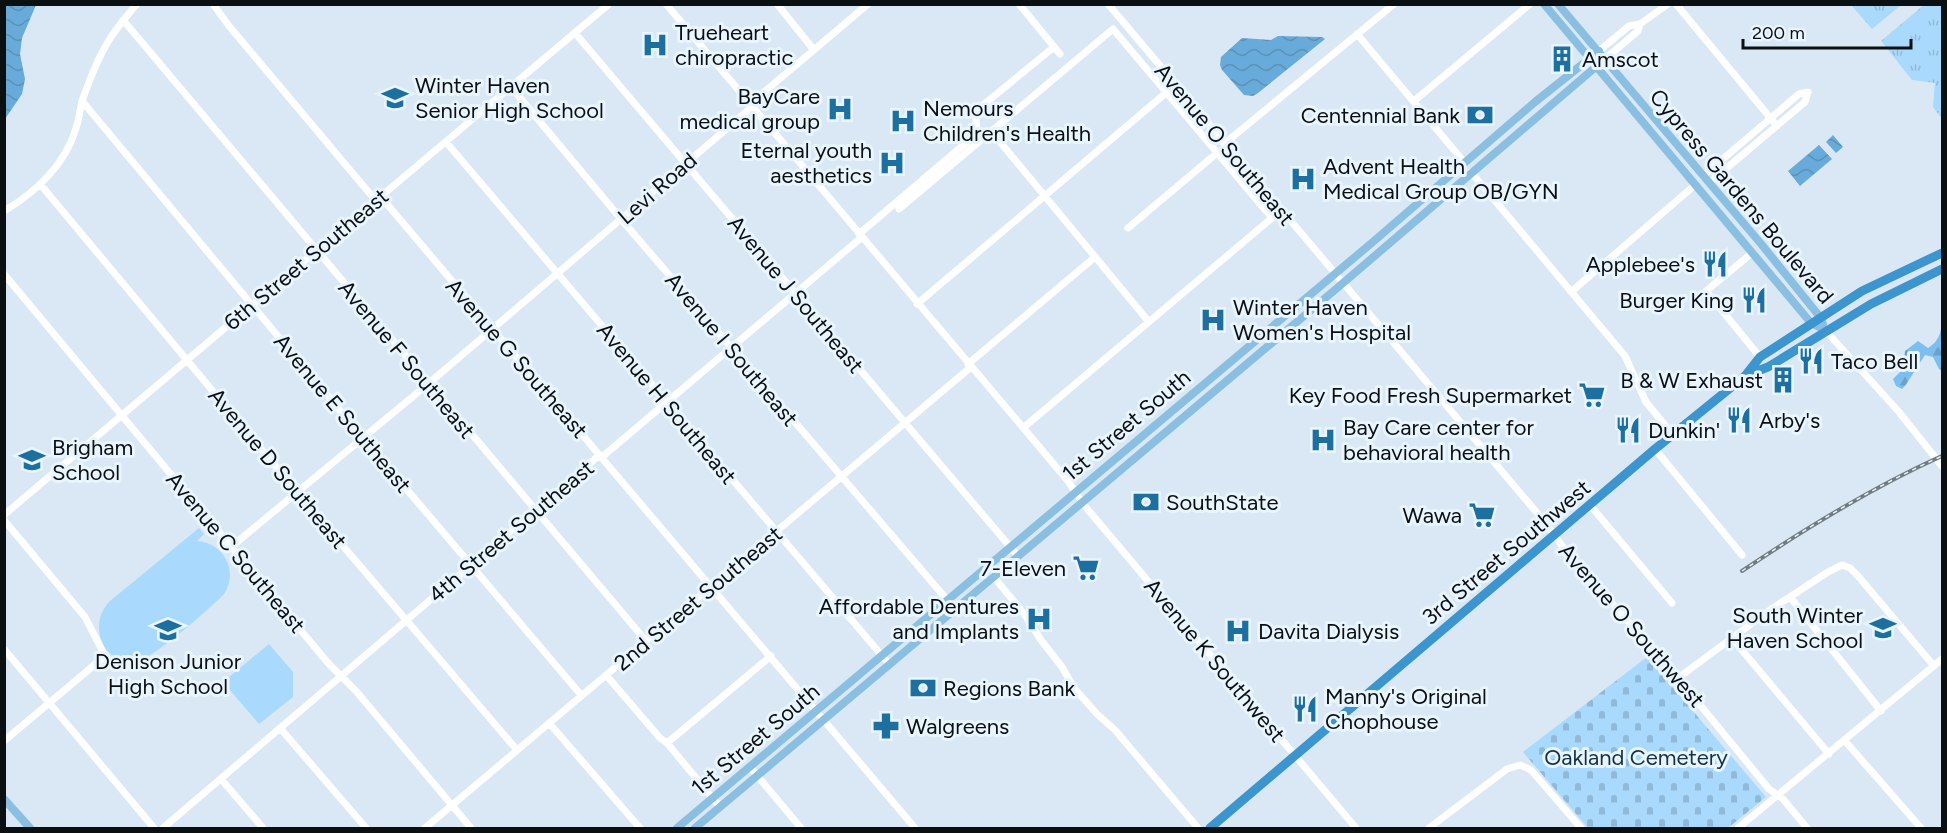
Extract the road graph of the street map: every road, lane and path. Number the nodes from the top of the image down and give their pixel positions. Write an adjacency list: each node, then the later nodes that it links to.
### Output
1 (137, 4): 15 (street)
2 (213, 4): 44 (street, Avenue G Southeast)
3 (609, 4): 17 (street, 6th Street Southeast)
4 (666, 4): 30 (street, Avenue K Southwest)
5 (777, 4): 20 (street)
6 (868, 4): 20 (street, Levi Road)
7 (1019, 4): 19 (street)
8 (1108, 4): 35 (street, Avenue O Southeast)
9 (1394, 4): 18 (street)
10 (1530, 4): 29 (street)
11 (1544, 4): 23 (main road, Cypress Gardens Boulevard)
12 (1558, 4): 21 (main road, Cypress Gardens Boulevard)
13 (1668, 4): 16 (street)
14 (1676, 4): 31 (street)
15 (123, 20): 28 (street); 51 (street, Avenue F Southeast)
16 (1640, 24): 21 (street); 24 (street)
17 (575, 33): 26 (street, 6th Street Southeast); 38 (street, Avenue J Southeast)
18 (1357, 34): 29 (street); 35 (street)
19 (1054, 47): 22 (street); 50 (street, 4th Street Southeast)
20 (814, 50): 30 (street, Levi Road)
21 (1599, 51): 23 (main road, 1st Street South); 24 (main road, Cypress Gardens Boulevard)
22 (1060, 54)
23 (1589, 58): 25 (main road, Cypress Gardens Boulevard); 37 (main road, 1st Street South)
24 (1605, 59): 25 (main road, 1st Street South); 40 (main road, Cypress Gardens Boulevard)
25 (1596, 67): 39 (main road, 1st Street South); 42 (main road, Cypress Gardens Boulevard)
26 (511, 87): 34 (street, 6th Street Southeast); 47 (street, Avenue I Southeast)
27 (1167, 92): 33 (street); 36 (street); 43 (street)
28 (82, 101): 41 (street); 64 (street, Avenue E Southeast)
29 (1414, 102): 37 (street)
30 (751, 106): 38 (street, Levi Road); 50 (street, Avenue K Southwest)
31 (1771, 118): 32 (street); 32 (street); 40 (street)
32 (1777, 126): 40 (street)
33 (991, 131): 43 (street); 45 (street)
34 (446, 141): 44 (street, 6th Street Southeast); 57 (street, Avenue H Southeast)
35 (1224, 144): 58 (street, Avenue O Southeast)
36 (1217, 153): 49 (street); 66 (street)
37 (1464, 162): 48 (main road, 1st Street South)
38 (686, 163): 47 (street, Levi Road); 62 (street, Avenue J Southeast)
39 (1471, 172): 54 (main road, 1st Street South); 61 (street)
40 (1706, 180): 65 (main road, Cypress Gardens Boulevard)
41 (40, 184): 46 (street); 72 (street, Avenue D Southeast)
42 (1695, 185): 52 (main road, Cypress Gardens Boulevard); 61 (street)
43 (1045, 196): 55 (street); 63 (street)
44 (378, 199): 51 (street, 6th Street Southeast); 68 (street, Avenue G Southeast)
45 (899, 209)
46 (4, 211)
47 (621, 219): 57 (street, Levi Road); 70 (street, Avenue I Southeast)
48 (1388, 227): 54 (main road); 58 (main road, 1st Street South)
49 (1128, 228)
50 (860, 236): 62 (street, 4th Street Southeast); 63 (street, Avenue K Southwest)
51 (316, 251): 64 (street, 6th Street Southeast); 75 (street, Avenue F Southeast)
52 (1752, 253): 67 (main road, Cypress Gardens Boulevard); 71 (street)
53 (1942, 253): 65 (highway, 3rd Street Southwest)
54 (1373, 256): 60 (main road, 1st Street South)
55 (1095, 257): 66 (street); 73 (street, 2nd Street Southeast)
56 (1942, 269): 69 (highway, 3rd Street Southwest)
57 (559, 271): 68 (street, Levi Road); 76 (street, Avenue H Southeast)
58 (1335, 273): 60 (street, Avenue O Southeast); 86 (main road, 1st Street South)
59 (4, 274): 77 (street, Avenue C Southeast)
60 (1343, 282): 88 (main road, 1st Street South); 94 (street, Avenue O Southwest)
61 (1571, 292): 80 (street)
62 (796, 294): 70 (street, 4th Street Southeast); 78 (street, Avenue J Southeast)
63 (917, 303): 73 (street, Avenue K Southwest)
64 (252, 304): 72 (street, 6th Street Southeast); 81 (street, Avenue E Southeast)
65 (1820, 317): 67 (highway, 3rd Street Southwest); 69 (main road, Cypress Gardens Boulevard)
66 (1149, 322): 79 (street)
67 (1811, 323): 69 (main road, Cypress Gardens Boulevard); 71 (highway, 3rd Street Southwest)
68 (492, 329): 75 (street, Levi Road); 83 (street, Avenue G Southeast)
69 (1825, 330): 74 (highway, 3rd Street Southwest); 84 (street)
70 (731, 348): 76 (street, 4th Street Southeast); 85 (street, Avenue I Southeast)
71 (1760, 357): 74 (highway, 3rd Street Southwest)
72 (187, 359): 77 (street, 6th Street Southeast); 87 (street, Avenue D Southeast)
73 (969, 366): 78 (street, 2nd Street Southeast); 79 (street, Avenue K Southwest)
74 (1745, 376): 80 (highway, 3rd Street Southwest)
75 (428, 384): 81 (street, Levi Road); 90 (street, Avenue F Southeast)
76 (667, 402): 83 (street, 4th Street Southeast); 93 (street, Avenue H Southeast)
77 (123, 414): 91 (street, 6th Street Southeast); 95 (street, Avenue C Southeast)
78 (905, 423): 85 (street, 2nd Street Southeast); 96 (street, Avenue J Southeast)
79 (1023, 428): 86 (street, Avenue K Southwest)
80 (1673, 435): 82 (highway, 3rd Street Southwest)
81 (363, 438): 87 (street, Levi Road); 99 (street, Avenue E Southeast)
82 (1655, 449): 89 (highway, 3rd Street Southwest); 98 (street)
83 (602, 457): 90 (street, 4th Street Southeast); 101 (street, Avenue G Southeast)
84 (1942, 466)
85 (841, 477): 93 (street, 2nd Street Southeast); 103 (street, Avenue I Southeast)
86 (1076, 491): 88 (street, Avenue K Southwest); 96 (main road, 1st Street South)
87 (297, 492): 95 (street, Levi Road); 106 (street, Avenue D Southeast)
88 (1082, 501): 97 (main road, 1st Street South); 130 (street, Avenue K Southwest)
89 (1590, 505): 94 (highway, 3rd Street Southwest); 104 (street)
90 (535, 510): 99 (street, 4th Street Southeast); 108 (street, Avenue F Southeast)
91 (4, 515)
92 (4, 520): 119 (street)
93 (777, 532): 101 (street, 2nd Street Southeast); 110 (street, Avenue H Southeast)
94 (1555, 535): 117 (street, Avenue O Southwest); 130 (highway, 3rd Street Southwest)
95 (231, 547): 116 (street, Avenue C Southeast)
96 (1010, 547): 97 (street, Avenue J Southeast); 103 (main road, 1st Street South)
97 (1017, 555): 100 (main road, 1st Street South)
98 (1742, 555)
99 (471, 565): 106 (street, 4th Street Southeast); 118 (street, Avenue E Southeast)
100 (993, 576): 105 (main road, 1st Street South); 152 (street)
101 (711, 587): 108 (street, 2nd Street Southeast); 111 (street, Avenue G Southeast)
102 (1790, 597): 107 (street); 114 (street); 121 (street)
103 (947, 602): 105 (street, Avenue I Southeast); 110 (main road, 1st Street South)
104 (1672, 603)
105 (954, 609): 113 (main road, 1st Street South)
106 (406, 620): 116 (street, 4th Street Southeast); 128 (street, Avenue D Southeast)
107 (1731, 637): 117 (street); 129 (street)
108 (646, 641): 115 (street, 2nd Street Southeast)
109 (4, 649): 119 (street)
110 (882, 655): 113 (street, Avenue H Southeast); 120 (main road, 1st Street South)
111 (771, 656): 120 (street, Avenue G Southeast); 127 (street)
112 (1942, 659): 114 (street)
113 (889, 664): 122 (main road, 1st Street South)
114 (1934, 666): 121 (street)
115 (606, 675): 118 (street, 2nd Street Southeast); 127 (street)
116 (341, 676): 124 (street, 4th Street Southeast); 137 (street, Avenue C Southeast)
117 (1678, 678): 134 (street, Avenue O Southwest)
118 (581, 695): 123 (street, 2nd Street Southeast)
119 (49, 702): 125 (street); 141 (street)
120 (817, 711): 122 (street, Avenue G Southeast); 131 (main road, 1st Street South)
121 (1881, 711): 126 (street)
122 (824, 719): 132 (main road, 1st Street South); 151 (street, Avenue G Southeast)
123 (549, 723): 128 (street, 2nd Street Southeast); 147 (street)
124 (280, 728): 133 (street, 4th Street Southeast); 144 (street)
125 (4, 741)
126 (1845, 741): 129 (street); 159 (street)
127 (667, 743): 135 (street)
128 (517, 750): 137 (street, 2nd Street Southeast)
129 (1828, 754): 134 (street)
130 (1296, 755): 153 (highway, 3rd Street Southwest); 154 (street, Avenue K Southwest)
131 (750, 767): 132 (street); 135 (main road, 1st Street South)
132 (757, 775): 138 (main road, 1st Street South); 150 (street)
133 (221, 779): 142 (street, 4th Street Southeast); 143 (street)
134 (1778, 796): 157 (street); 158 (street, Avenue O Southwest)
135 (713, 798): 138 (street); 139 (main road, 1st Street South)
136 (4, 799): 140 (main road)
137 (452, 806): 145 (street, 2nd Street Southeast); 146 (street, Avenue C Southeast)
138 (720, 807): 149 (main road, 1st Street South)
139 (687, 821): 148 (main road, 1st Street South); 149 (street)
140 (30, 828)
141 (154, 828)
142 (163, 828)
143 (263, 828)
144 (366, 828)
145 (425, 828)
146 (471, 828)
147 (640, 828)
148 (677, 828)
149 (694, 828)
150 (801, 828)
151 (914, 828)
152 (1198, 828)
153 (1210, 828)
154 (1356, 828)
155 (1429, 828): 156 (street)
156 (1581, 828)
157 (1738, 828)
158 (1807, 828)
159 (1921, 828)

